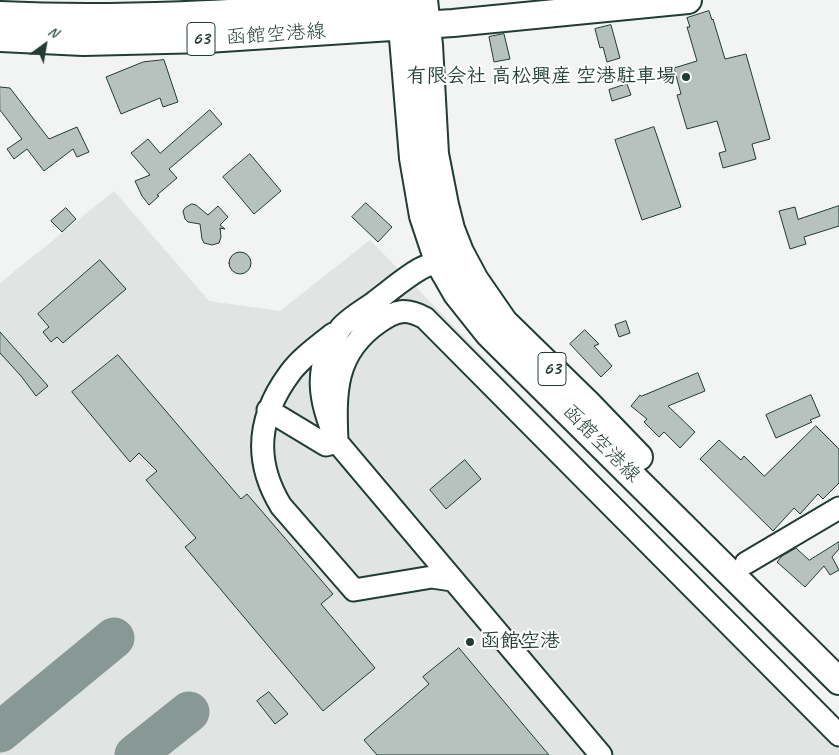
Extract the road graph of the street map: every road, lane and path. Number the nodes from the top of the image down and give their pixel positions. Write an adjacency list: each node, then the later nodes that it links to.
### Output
1 (404, 0): 5 (main road, 函館空港線 / 63); 6 (main road, 函館空港線 / 63)
2 (688, 0): 3 (main road)
3 (426, 12): 6 (main road, 函館空港線 / 63); 8 (main road, 函館空港線 / 63)
4 (0, 15): 5 (main road, 函館空港線 / 63)
5 (157, 18): 6 (main road, 函館空港線 / 63); 7 (main road, 函館空港線 / 63)
6 (402, 26): 8 (main road, 函館空港線 / 63)
7 (0, 38)
8 (449, 256): 9 (street); 13 (main road, 函館空港線 / 63); 16 (main road, 函館空港線 / 63)
9 (341, 328): 10 (street); 11 (street)
10 (268, 410): 11 (street); 14 (street)
11 (337, 442): 14 (street); 17 (street)
12 (839, 508): 13 (street)
13 (746, 563): 15 (main road, 函館空港線 / 63)
14 (452, 580): 18 (street)
15 (839, 656)
16 (839, 681)
17 (839, 735)
18 (601, 755)

